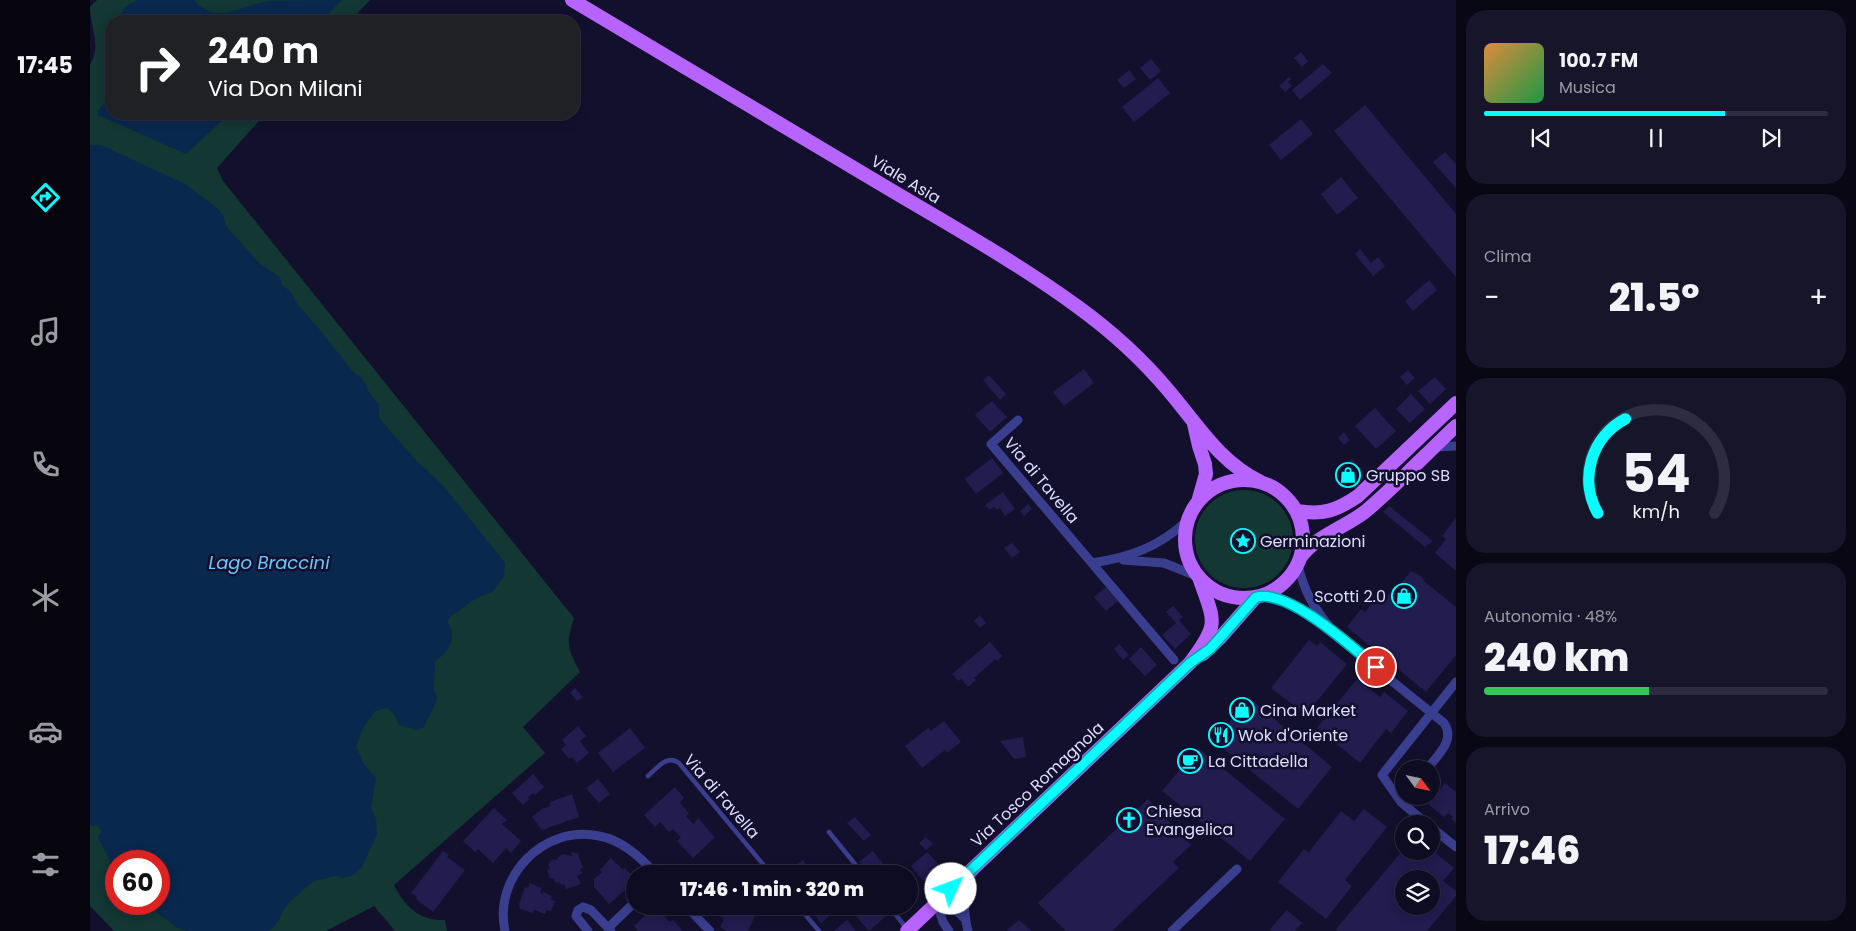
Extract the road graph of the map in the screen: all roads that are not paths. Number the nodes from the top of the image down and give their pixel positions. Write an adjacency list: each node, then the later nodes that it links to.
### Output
1 (572, 0): 4 (main road, Viale Asia)
2 (1456, 403): 10 (main road)
3 (1018, 420): 14 (street, Via di Tavella)
4 (1194, 423): 8 (main road, Viale Asia); 9 (main road)
5 (1456, 426): 7 (main road)
6 (1456, 446): 7 (street)
7 (1433, 447): 13 (main road)
8 (1261, 482): 9 (main road); 10 (main road)
9 (1198, 502): 11 (main road)
10 (1296, 511): 13 (main road)
11 (1188, 520): 12 (street); 15 (main road)
12 (1117, 560): 14 (street); 15 (street)
13 (1299, 562): 16 (main road); 17 (street)
14 (1092, 564): 18 (street, Via di Tavella)
15 (1199, 577): 16 (main road); 19 (main road, Via Tosco Romagnola)
16 (1259, 596): 17 (street); 19 (main road, Via Tosco Romagnola)
17 (1334, 633): 21 (street)
18 (1174, 660)
19 (1190, 663): 30 (main road, Via Tosco Romagnola)
20 (1456, 682): 21 (street)
21 (1433, 713): 22 (street); 24 (street)
22 (1434, 760)
23 (648, 776): 32 (lane, Via di Favella)
24 (1395, 789)
25 (1410, 805): 26 (street)
26 (1419, 815)
27 (829, 832): 33 (lane)
28 (1440, 834): 29 (street)
29 (1456, 847)
30 (980, 862): 35 (main road, Via Tosco Romagnola); 40 (street)
31 (647, 865): 42 (street)
32 (764, 865)
33 (856, 865)
34 (1238, 869): 49 (street)
35 (937, 903): 40 (street); 46 (main road, Via Tosco Romagnola); 47 (street)
36 (626, 912): 41 (street)
37 (695, 915): 44 (street)
38 (806, 915): 45 (lane)
39 (895, 915): 46 (lane)
40 (965, 919): 48 (street)
41 (610, 929): 43 (street)
42 (505, 931)
43 (588, 931)
44 (710, 931)
45 (819, 931)
46 (907, 931)
47 (949, 931)
48 (968, 931)
49 (1172, 931)

